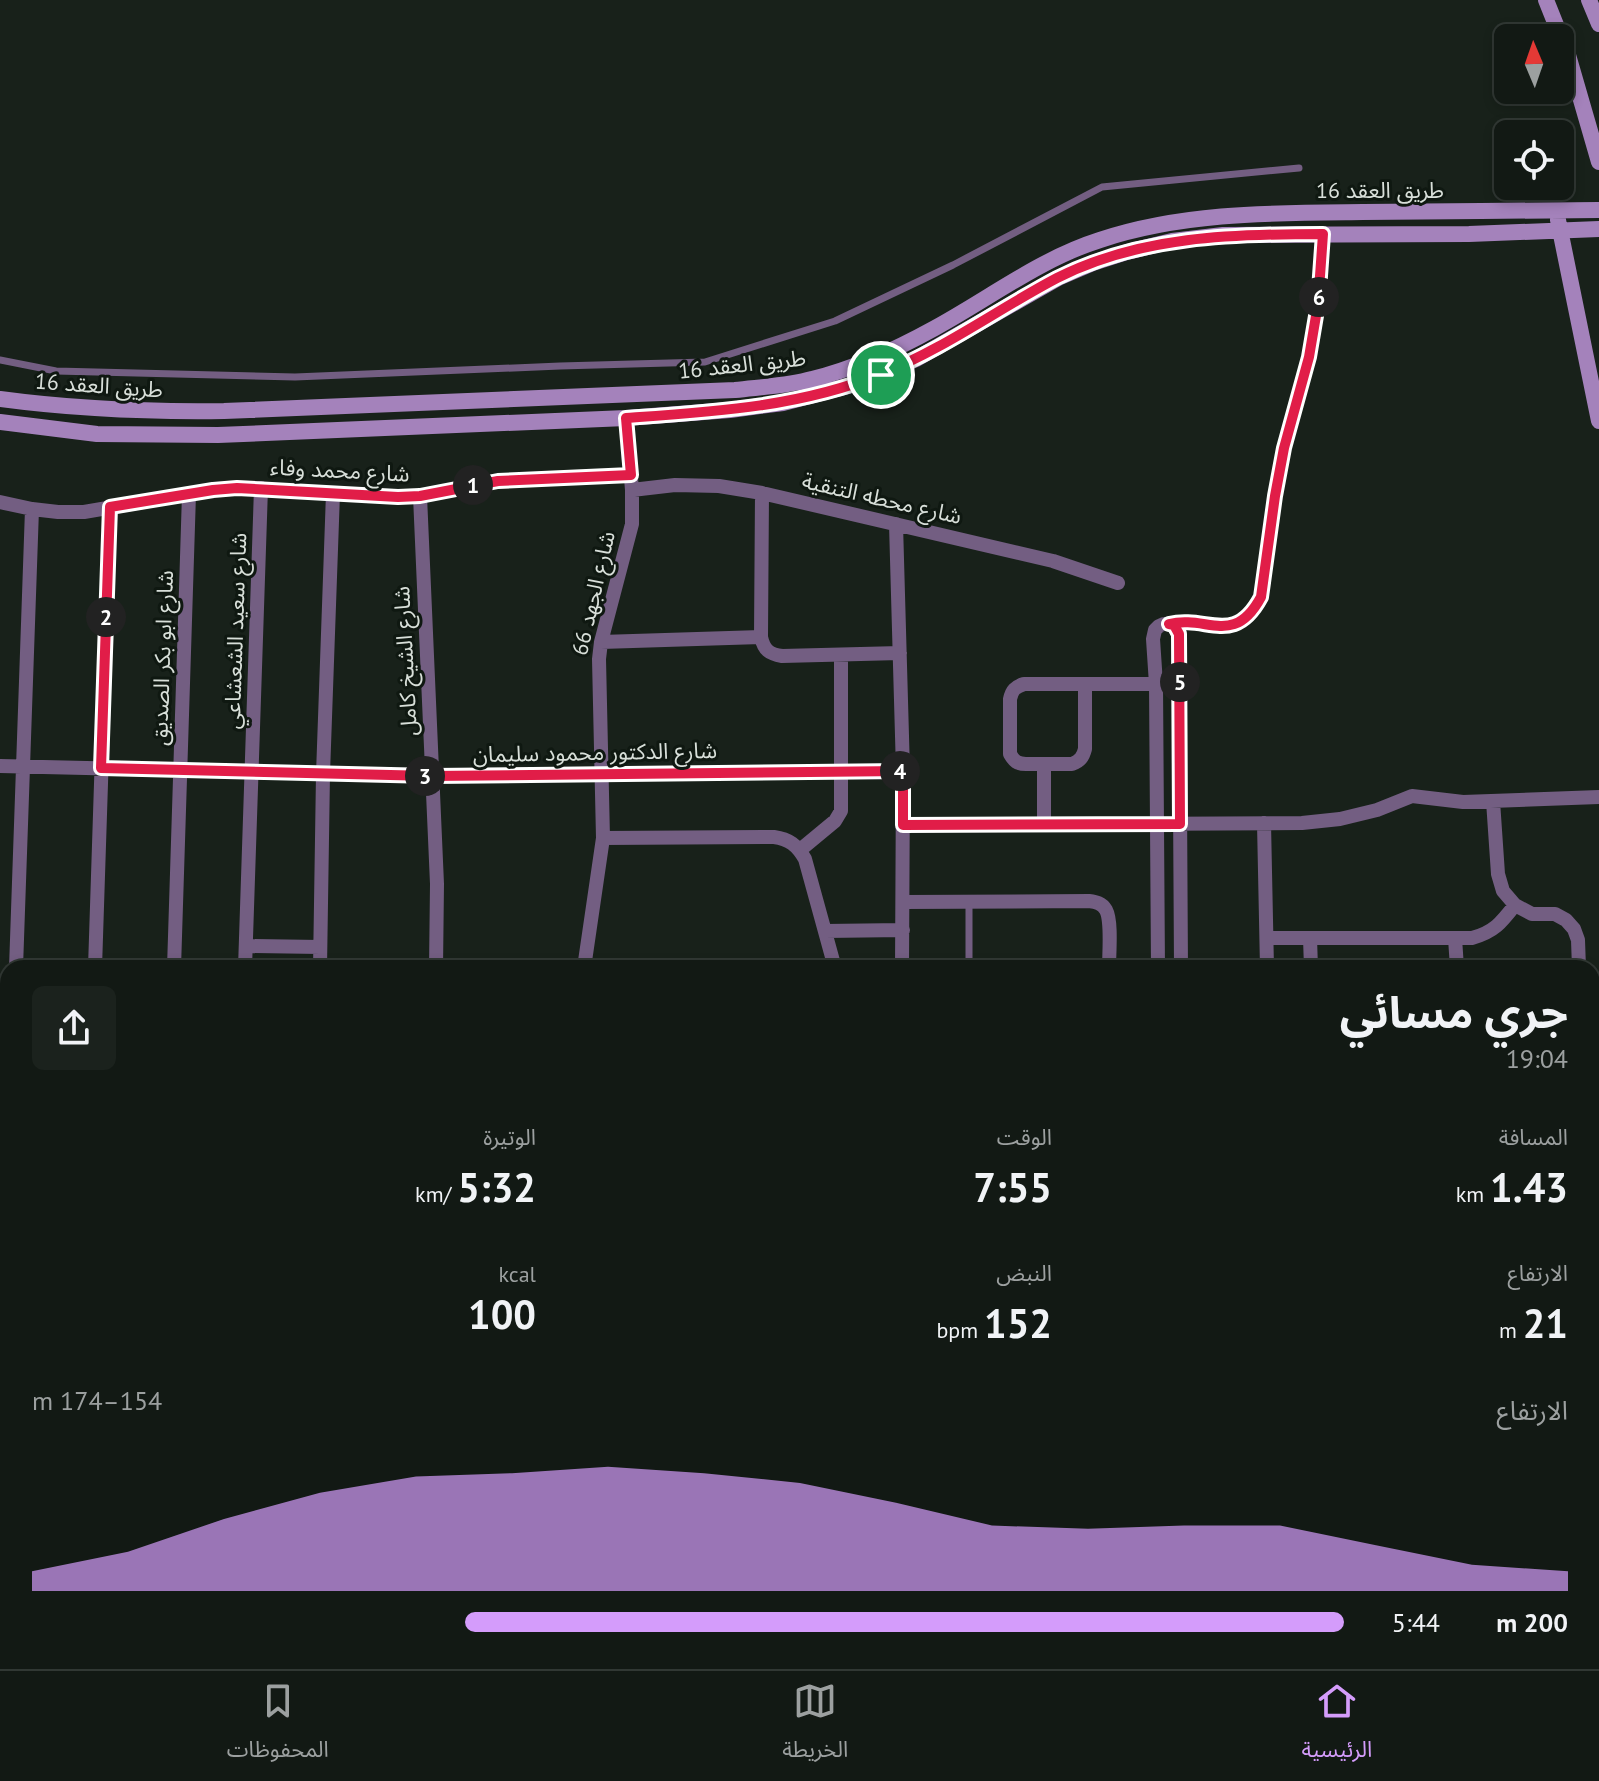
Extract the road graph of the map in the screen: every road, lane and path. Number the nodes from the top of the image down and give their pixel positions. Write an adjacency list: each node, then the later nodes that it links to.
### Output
1 (1546, 0): 4 (street)
2 (1589, 0): 3 (street)
3 (1599, 24)
4 (1599, 162)
5 (1299, 168): 11 (lane)
6 (1599, 210): 7 (street, طريق العقد 16)
7 (1556, 211): 9 (street); 12 (street, طريق العقد 16)
8 (1599, 229): 9 (street, طريق العقد 16)
9 (1559, 230): 10 (street, طريق العقد 16); 14 (street)
10 (1323, 234): 13 (street, طريق العقد 16); 27 (path)
11 (0, 360)
12 (0, 399)
13 (626, 418): 15 (street, طريق العقد 16); 16 (street, شارع الجهد 66)
14 (1599, 421)
15 (0, 422)
16 (632, 482): 19 (street, شارع محطه التنقية); 21 (street, شارع محمد وفاء); 29 (street, شارع الجهد 66)
17 (261, 488): 18 (street, شارع محمد وفاء); 20 (street, شارع محمد وفاء); 40 (street, شارع سعيد الشعشاعي)
18 (333, 493): 21 (street, شارع محمد وفاء); 42 (street)
19 (762, 493): 25 (street, شارع محطه التنقية); 28 (street)
20 (189, 494): 23 (street, شارع محمد وفاء); 38 (street, شارع ابو بكر الصديق)
21 (420, 496): 44 (street, شارع الشيخ كامل)
22 (0, 502): 24 (street, شارع محمد وفاء)
23 (110, 507): 24 (street, شارع محمد وفاء); 37 (street)
24 (32, 509): 36 (street)
25 (896, 524): 26 (street, شارع محطه التنقية); 30 (street)
26 (1118, 583)
27 (1169, 624): 33 (street); 50 (street)
28 (761, 637): 29 (street); 31 (street)
29 (601, 642): 43 (street, شارع الجهد 66)
30 (900, 653): 31 (street); 39 (street)
31 (841, 655): 41 (street)
32 (1085, 684): 33 (street); 34 (street); 34 (street)
33 (1156, 684): 49 (street)
34 (1044, 764): 48 (street)
35 (0, 766): 36 (street, شارع الدكتور محمود سليمان)
36 (23, 766): 37 (street, شارع الدكتور محمود سليمان); 64 (street)
37 (101, 768): 38 (street, شارع الدكتور محمود سليمان); 65 (street)
38 (180, 770): 40 (street, شارع الدكتور محمود سليمان); 66 (street, شارع ابو بكر الصديق)
39 (903, 771): 41 (street, شارع الدكتور محمود سليمان); 51 (street)
40 (252, 772): 42 (street, شارع الدكتور محمود سليمان); 62 (street, شارع سعيد الشعشاعي)
41 (841, 772): 43 (street, شارع الدكتور محمود سليمان); 53 (street)
42 (323, 774): 44 (street, شارع الدكتور محمود سليمان); 63 (street)
43 (601, 774): 44 (street, شارع الدكتور محمود سليمان); 52 (street, شارع الجهد 66)
44 (432, 776): 69 (street, شارع الشيخ كامل)
45 (1599, 797): 46 (street)
46 (1493, 801): 47 (street); 56 (street)
47 (1264, 823): 50 (street); 59 (street)
48 (1044, 824): 49 (street); 51 (street)
49 (1157, 824): 50 (street); 75 (street)
50 (1180, 824): 76 (street)
51 (903, 825): 54 (street)
52 (603, 838): 53 (street); 70 (street, شارع الجهد 66)
53 (800, 850): 58 (street)
54 (903, 902): 55 (street); 57 (street)
55 (969, 902): 73 (lane); 74 (street)
56 (1515, 905): 61 (street); 80 (street)
57 (903, 930): 58 (street); 72 (street)
58 (825, 931): 71 (street)
59 (1267, 938): 60 (street); 77 (street)
60 (1310, 938): 61 (street); 78 (street)
61 (1455, 938): 79 (street)
62 (246, 946): 63 (street); 67 (street, شارع سعيد الشعشاعي)
63 (320, 947): 68 (street)
64 (16, 960)
65 (95, 960)
66 (174, 960)
67 (245, 960)
68 (320, 960)
69 (436, 960)
70 (585, 960)
71 (833, 960)
72 (902, 960)
73 (969, 960)
74 (1109, 960)
75 (1158, 960)
76 (1181, 960)
77 (1267, 960)
78 (1311, 960)
79 (1456, 960)
80 (1579, 960)

